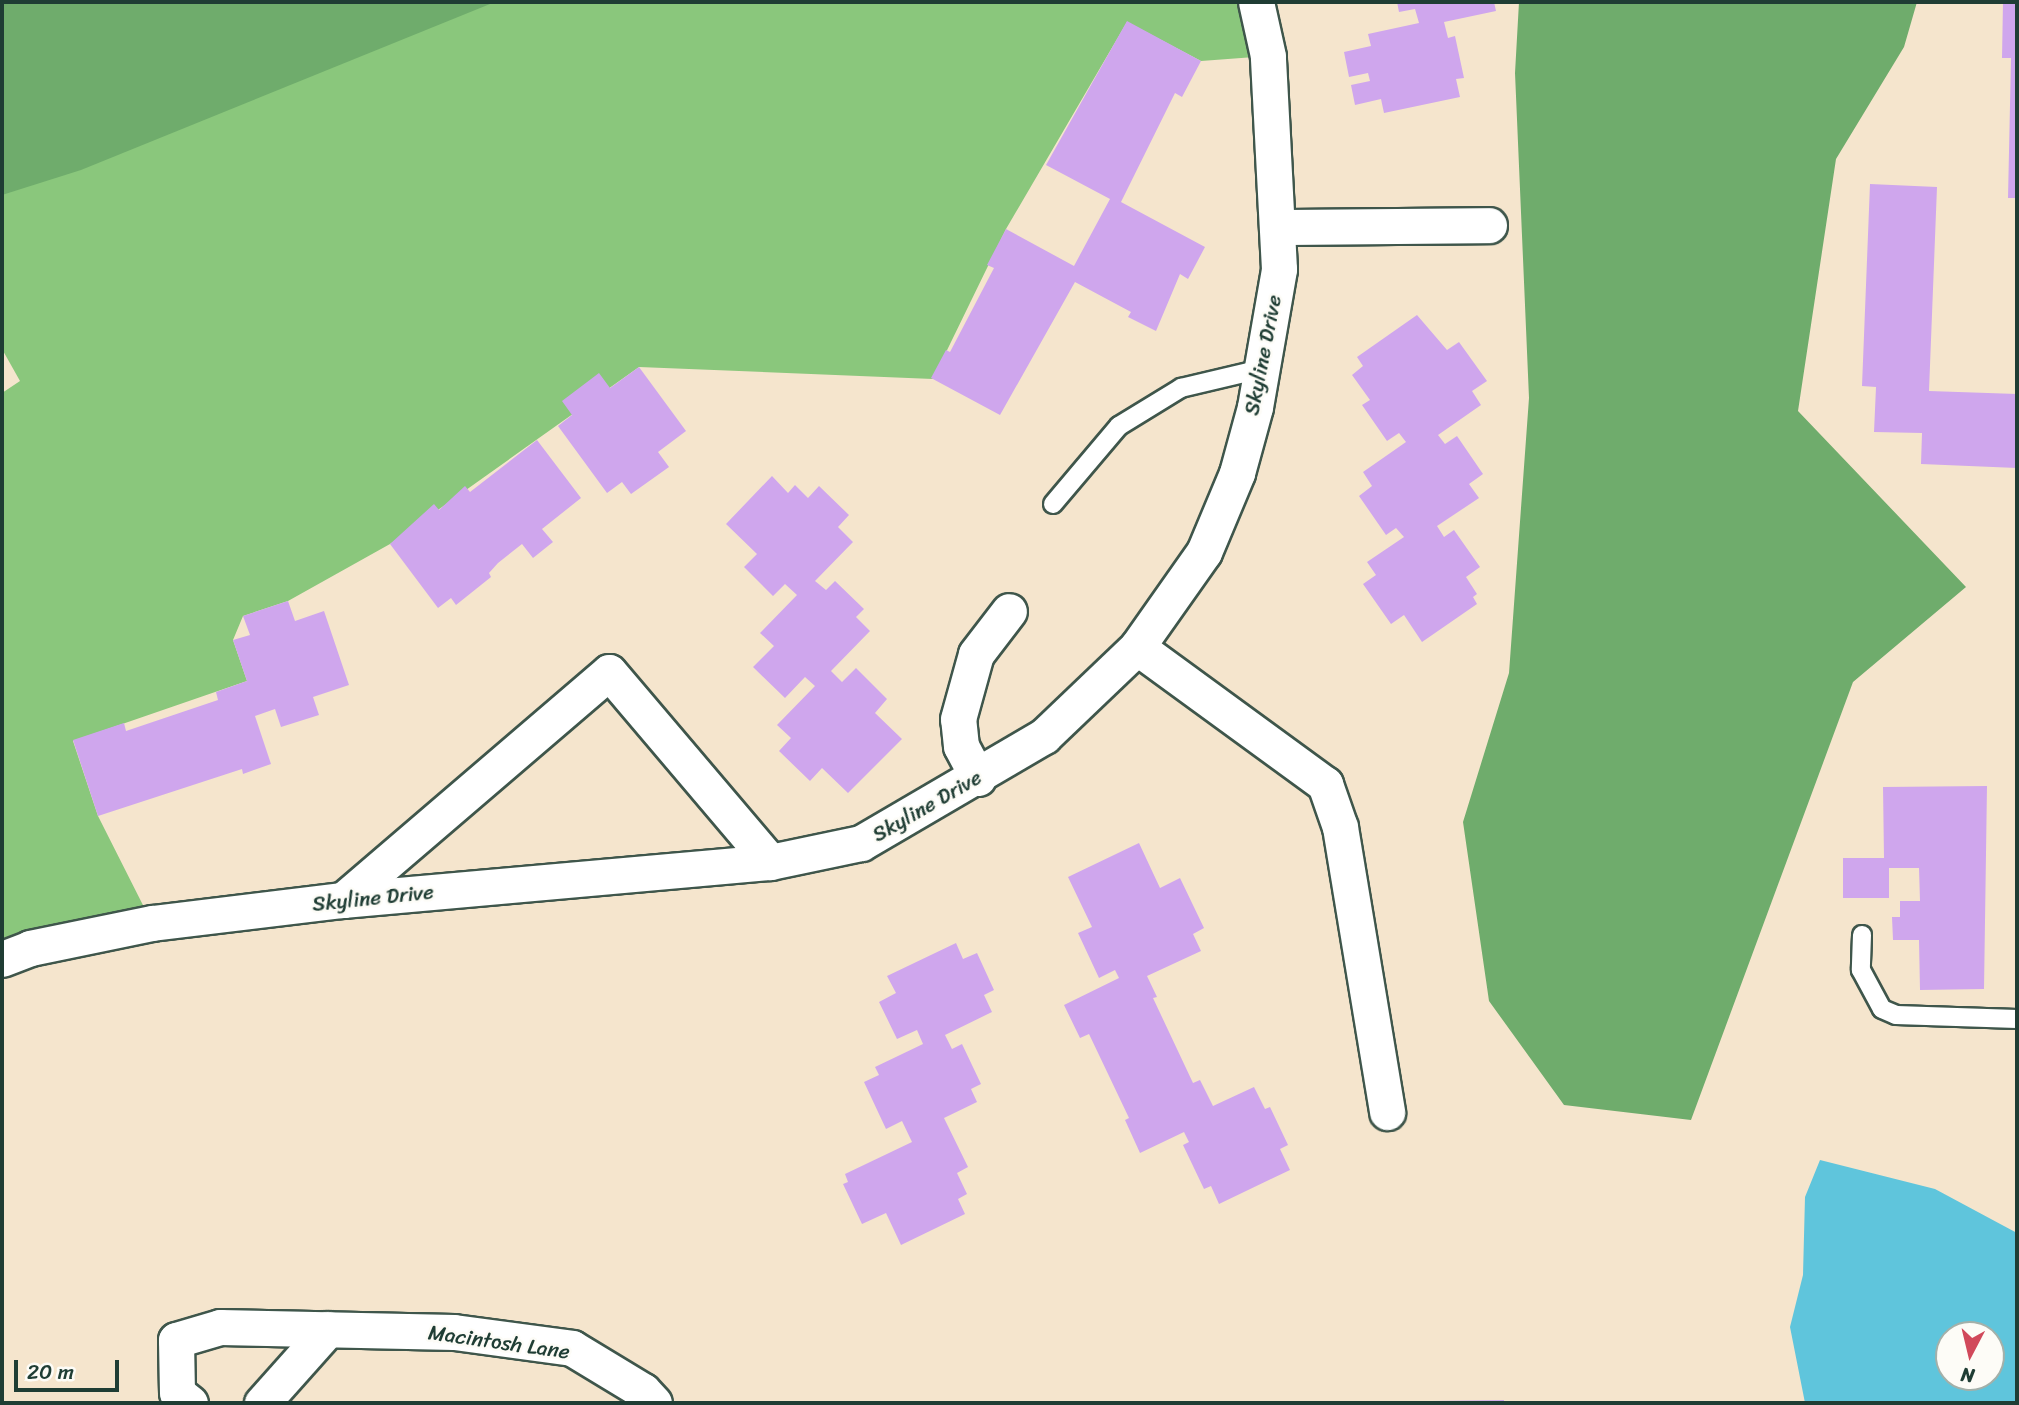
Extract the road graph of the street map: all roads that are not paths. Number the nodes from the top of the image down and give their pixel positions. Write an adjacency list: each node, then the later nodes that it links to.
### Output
1 (1256, 2): 3 (street, Skyline Drive)
2 (1489, 225): 3 (street)
3 (1277, 227): 4 (street, Skyline Drive)
4 (1261, 369): 5 (lane); 7 (street, Skyline Drive)
5 (1053, 504)
6 (1009, 611): 8 (street)
7 (1137, 647): 8 (street, Skyline Drive); 14 (street)
8 (978, 778): 9 (street, Skyline Drive)
9 (770, 862): 10 (street, Skyline Drive); 10 (street)
10 (343, 900): 12 (street, Skyline Drive)
11 (1862, 936): 13 (lane)
12 (2, 959)
13 (2017, 1019)
14 (1387, 1112)
15 (328, 1329): 16 (street, Macintosh Lane); 17 (street); 18 (street, Macintosh Lane)
16 (190, 1403)
17 (262, 1403)
18 (654, 1403)

